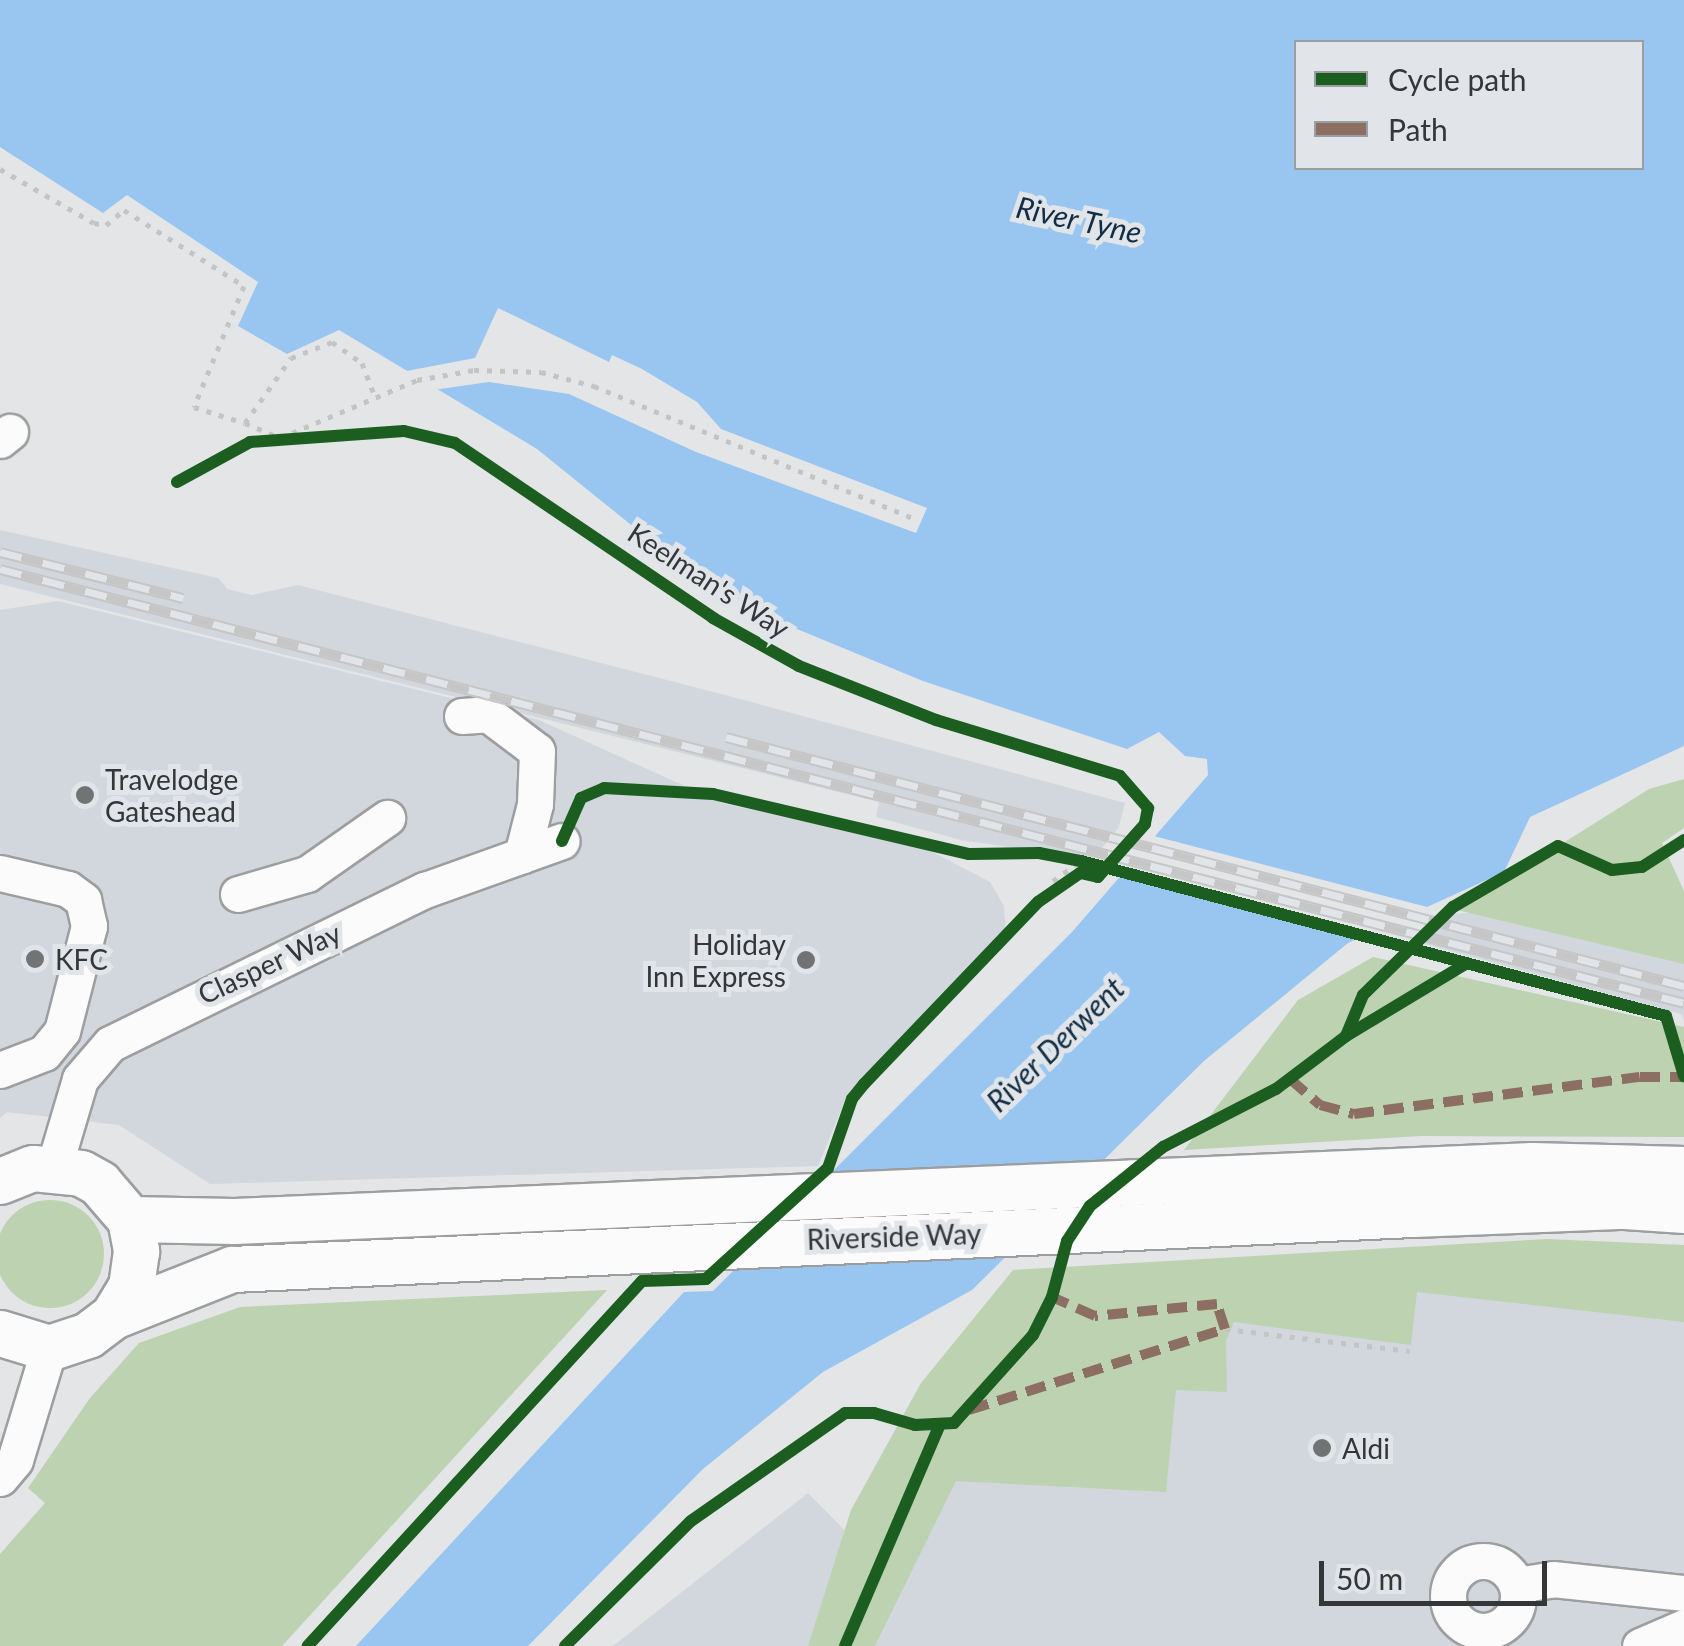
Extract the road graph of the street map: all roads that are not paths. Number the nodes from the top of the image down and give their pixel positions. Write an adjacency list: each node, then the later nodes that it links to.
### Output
1 (462, 716): 4 (street)
2 (387, 818): 6 (street)
3 (562, 841): 4 (street, Clasper Way)
4 (522, 855): 8 (street, Clasper Way)
5 (0, 873): 7 (street)
6 (238, 894)
7 (0, 1070)
8 (54, 1167): 10 (main road); 13 (main road)
9 (1684, 1168): 11 (main road, Riverside Way)
10 (0, 1181)
11 (1272, 1198): 12 (main road, Riverside Way); 13 (main road, Riverside Way); 14 (main road, Riverside Way)
12 (1684, 1210)
13 (130, 1219): 14 (main road)
14 (113, 1316): 16 (main road, Riverside Way)
15 (0, 1333): 16 (main road)
16 (49, 1348): 17 (street)
17 (0, 1478)
18 (1517, 1585): 19 (street); 21 (street); 21 (street)
19 (1684, 1593)
20 (1684, 1627): 22 (street)
21 (1505, 1636)
22 (1640, 1646)

